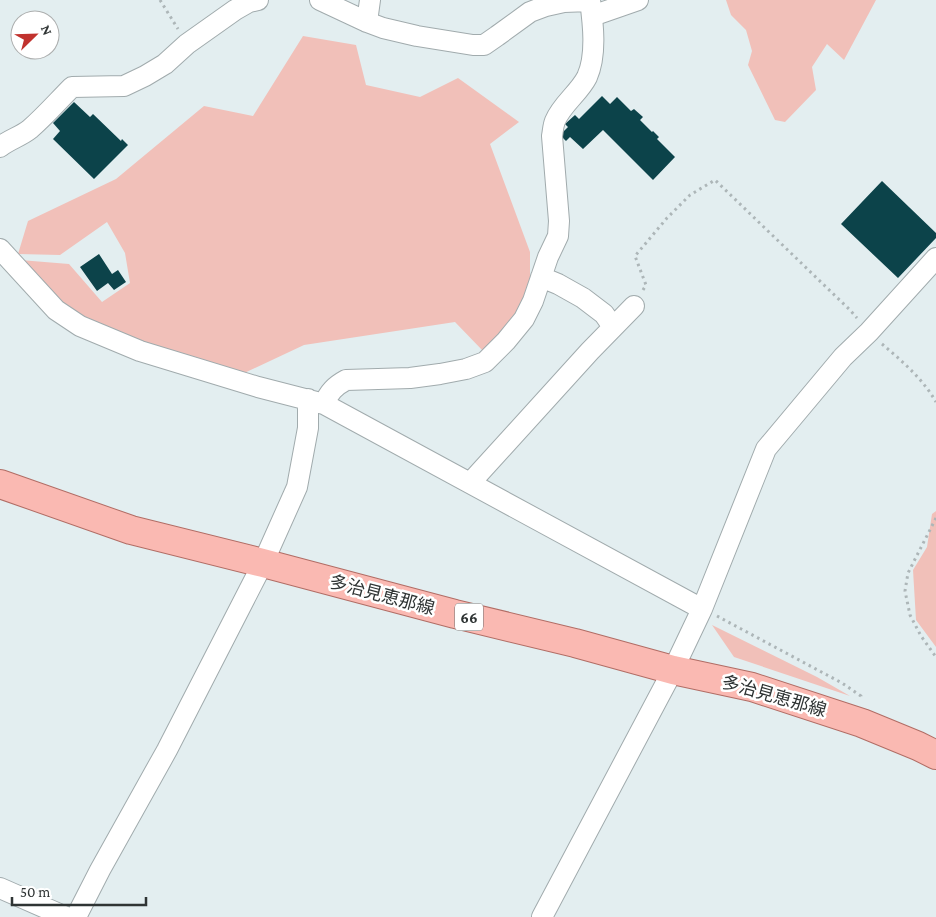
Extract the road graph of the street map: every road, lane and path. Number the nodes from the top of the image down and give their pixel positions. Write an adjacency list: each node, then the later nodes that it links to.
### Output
1 (160, 0): 8 (path)
2 (258, 0): 8 (street)
3 (320, 0): 7 (street)
4 (370, 0): 7 (street)
5 (638, 0): 6 (street)
6 (591, 6): 7 (street); 12 (street)
7 (367, 22)
8 (187, 44): 9 (street)
9 (0, 147)
10 (0, 249): 16 (street)
11 (936, 258): 15 (street)
12 (541, 277): 14 (street); 16 (street)
13 (634, 306): 14 (street); 15 (path)
14 (613, 327): 18 (street)
15 (869, 332): 17 (path); 22 (street)
16 (316, 402): 18 (street); 21 (street)
17 (936, 402)
18 (471, 482): 22 (street)
19 (0, 484): 21 (main road, 多治見恵那線 / 66)
20 (936, 518): 23 (path)
21 (263, 563): 24 (main road, 多治見恵那線 / 66); 29 (street)
22 (702, 610): 24 (street); 25 (path)
23 (936, 657)
24 (673, 670): 25 (main road, 多治見恵那線 / 66); 30 (street)
25 (862, 723): 26 (main road, 多治見恵那線 / 66)
26 (936, 755)
27 (0, 888): 28 (street)
28 (66, 917)
29 (76, 917)
30 (542, 917)

